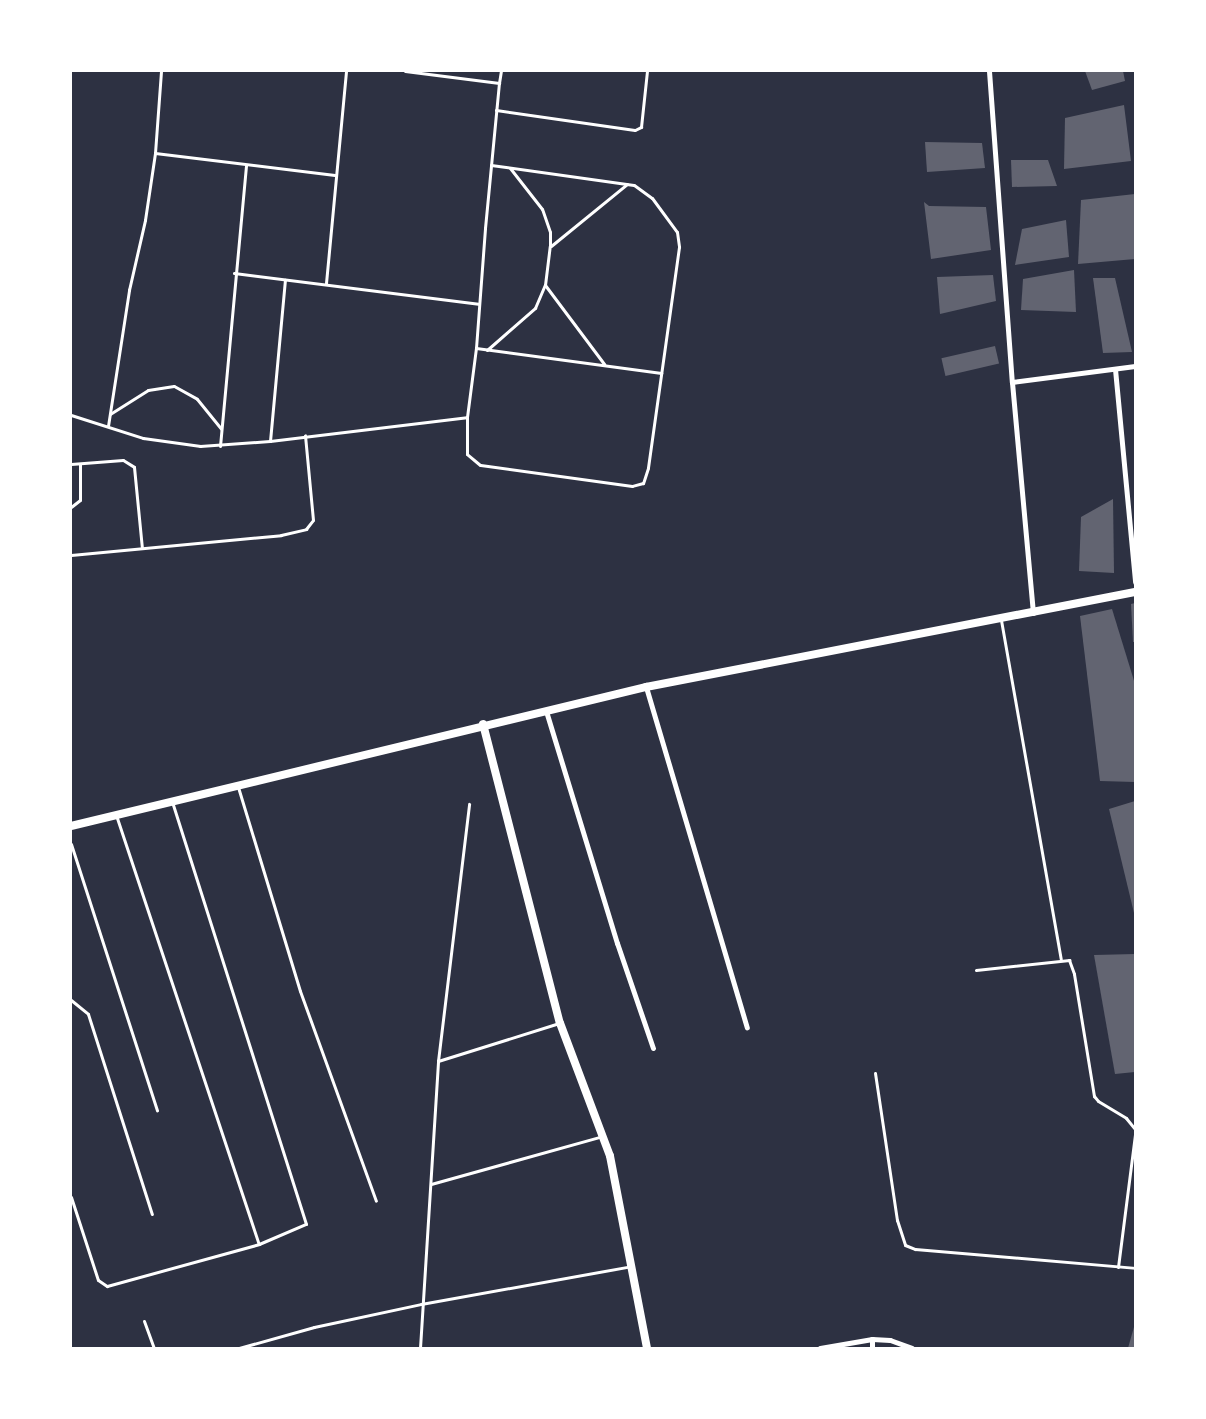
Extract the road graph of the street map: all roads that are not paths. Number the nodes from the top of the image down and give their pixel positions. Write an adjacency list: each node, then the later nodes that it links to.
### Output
1 (161, 71): 10 (lane)
2 (346, 71): 14 (lane)
3 (405, 71): 7 (lane)
4 (501, 71): 8 (lane)
5 (647, 71): 9 (lane)
6 (989, 71): 28 (street)
7 (434, 73): 8 (lane)
8 (499, 83): 9 (lane)
9 (496, 110): 12 (lane)
10 (155, 153): 11 (lane); 29 (lane)
11 (246, 165): 14 (lane); 17 (lane)
12 (491, 165): 13 (lane); 21 (lane)
13 (509, 167): 15 (lane); 16 (lane)
14 (335, 175): 19 (lane)
15 (627, 184): 16 (lane); 27 (lane)
16 (550, 246): 20 (lane)
17 (234, 273): 18 (lane); 33 (lane)
18 (285, 280): 19 (lane); 35 (lane)
19 (326, 283): 21 (lane)
20 (545, 285): 23 (lane); 24 (lane)
21 (478, 304): 22 (lane)
22 (476, 348): 23 (lane); 31 (lane)
23 (487, 350): 24 (lane)
24 (605, 365): 27 (lane)
25 (1135, 366): 26 (street)
26 (1115, 369): 28 (street); 42 (street)
27 (661, 373): 31 (lane)
28 (1012, 382): 44 (street)
29 (110, 414): 32 (lane); 33 (lane)
30 (71, 416): 32 (lane)
31 (467, 417): 34 (lane)
32 (108, 426): 36 (lane)
33 (221, 429): 36 (lane)
34 (306, 435): 35 (lane); 40 (lane)
35 (270, 441): 36 (lane)
36 (220, 446)
37 (71, 464): 38 (lane)
38 (80, 464): 39 (lane); 40 (lane)
39 (71, 507)
40 (142, 548): 41 (lane)
41 (71, 555)
42 (1135, 582)
43 (1135, 592): 44 (street)
44 (1033, 613): 45 (street)
45 (1001, 619): 46 (street); 55 (lane)
46 (646, 687): 47 (street); 59 (street)
47 (546, 711): 48 (street); 60 (street)
48 (483, 724): 49 (street); 58 (street)
49 (237, 786): 50 (street); 69 (lane)
50 (172, 802): 52 (street); 71 (lane)
51 (469, 804): 61 (lane)
52 (116, 815): 53 (street); 71 (lane)
53 (71, 826)
54 (71, 844): 63 (lane)
55 (1061, 959): 56 (lane); 64 (lane)
56 (976, 970)
57 (71, 1000): 70 (lane)
58 (560, 1023): 61 (lane); 66 (street)
59 (747, 1028)
60 (653, 1048)
61 (438, 1061): 67 (lane)
62 (875, 1073): 73 (lane)
63 (157, 1110)
64 (1135, 1129)
65 (1135, 1134): 73 (lane)
66 (604, 1136): 67 (lane); 72 (street)
67 (431, 1184): 75 (lane)
68 (71, 1198): 71 (lane)
69 (376, 1201)
70 (152, 1214)
71 (258, 1244)
72 (632, 1266): 75 (lane); 82 (street)
73 (1118, 1266): 74 (lane)
74 (1135, 1268)
75 (421, 1304): 80 (lane); 81 (lane)
76 (144, 1321): 79 (lane)
77 (872, 1339): 78 (street); 83 (street); 84 (street)
78 (904, 1346): 85 (street)
79 (154, 1348)
80 (239, 1348)
81 (420, 1348)
82 (647, 1348)
83 (820, 1348)
84 (872, 1348)
85 (912, 1348)

